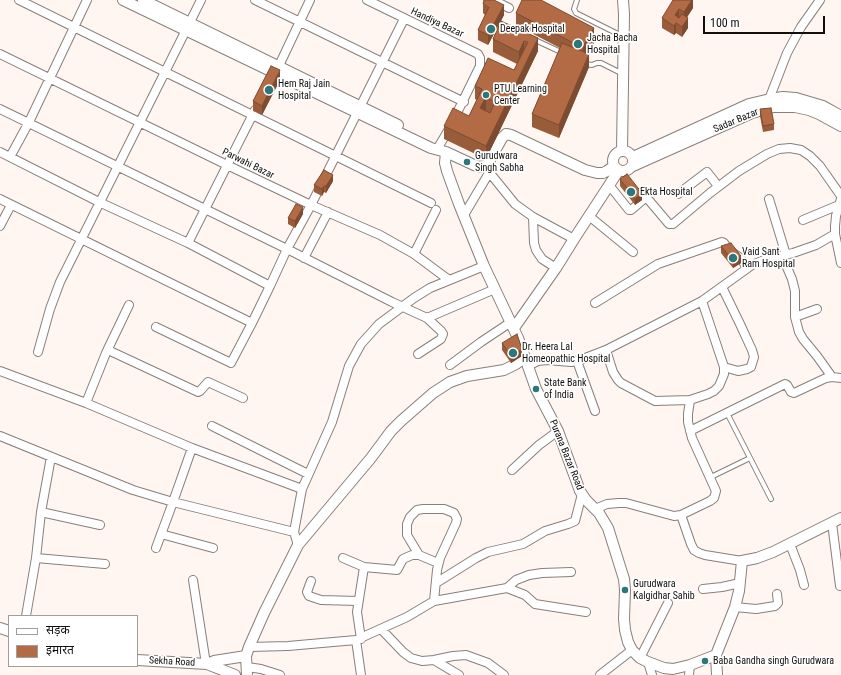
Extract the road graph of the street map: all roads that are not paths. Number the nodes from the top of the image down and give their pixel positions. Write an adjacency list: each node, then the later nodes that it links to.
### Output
1 (19, 0): 16 (street)
2 (87, 0): 16 (street)
3 (123, 0): 17 (street)
4 (143, 0): 17 (street)
5 (201, 0): 17 (street)
6 (256, 0): 15 (street)
7 (310, 0): 15 (street)
8 (367, 0): 14 (street, Handiya Bazar)
9 (493, 0): 13 (street)
10 (577, 0): 18 (lane)
11 (624, 0): 18 (street)
12 (820, 0): 30 (street)
13 (509, 8)
14 (404, 19): 23 (street); 29 (street, Handiya Bazar)
15 (299, 22): 23 (street); 25 (street)
16 (75, 27): 24 (street); 27 (street)
17 (187, 27): 24 (street); 25 (street)
18 (624, 37): 26 (street)
19 (530, 38): 21 (lane)
20 (0, 54): 27 (street, Parwahi Bazar)
21 (565, 54)
22 (579, 61): 26 (lane)
23 (382, 62): 29 (street); 32 (street)
24 (164, 72): 33 (street); 36 (street)
25 (275, 73): 32 (street)
26 (623, 74): 39 (street)
27 (50, 78): 35 (street); 36 (street, Parwahi Bazar)
28 (260, 101): 33 (street)
29 (464, 102): 38 (street)
30 (768, 104): 34 (street, Sadar Bazar); 37 (street, Sadar Bazar); 43 (street, Sadar Bazar)
31 (0, 109): 35 (street)
32 (359, 109): 38 (street); 41 (street)
33 (253, 115): 41 (street); 44 (street)
34 (841, 116)
35 (29, 122): 42 (street); 45 (street)
36 (140, 122): 44 (street, Parwahi Bazar); 45 (street)
37 (841, 126)
38 (443, 149): 47 (street); 62 (street, Purana Bazar Road)
39 (622, 151): 43 (street); 46 (street)
40 (0, 152): 42 (street)
41 (335, 156): 56 (street); 58 (street)
42 (10, 157): 54 (street)
43 (633, 162): 46 (street)
44 (227, 165): 58 (street, Parwahi Bazar); 59 (street)
45 (118, 166): 54 (street); 59 (street)
46 (616, 168): 47 (street); 48 (street)
47 (487, 170): 62 (street); 64 (street)
48 (609, 185): 49 (street); 63 (street)
49 (718, 186): 50 (street); 51 (street)
50 (678, 194)
51 (841, 196)
52 (0, 199): 57 (street)
53 (769, 199): 74 (street)
54 (99, 202): 68 (street); 70 (street)
55 (840, 202): 65 (street); 67 (street)
56 (431, 203)
57 (11, 205): 66 (street); 68 (street)
58 (311, 205): 61 (street, Parwahi Bazar); 71 (street)
59 (206, 209): 70 (street); 71 (street)
60 (436, 210): 73 (street)
61 (328, 212): 73 (street, Parwahi Bazar); 75 (street)
62 (464, 214): 77 (street, Purana Bazar Road)
63 (589, 216): 69 (street); 72 (street)
64 (533, 217): 69 (street); 78 (street)
65 (803, 220)
66 (0, 226)
67 (835, 234): 74 (street); 76 (street)
68 (82, 239): 91 (street); 96 (street)
69 (574, 239): 78 (street)
70 (188, 243): 81 (street)
71 (287, 249): 75 (street); 81 (street)
72 (633, 252)
73 (414, 254): 80 (street, Parwahi Bazar)
74 (784, 256): 79 (street); 89 (street)
75 (304, 258): 87 (street)
76 (841, 262)
77 (484, 266): 80 (street); 83 (street, Purana Bazar Road)
78 (556, 268): 92 (street)
79 (748, 268): 82 (street); 85 (street)
80 (449, 280): 87 (street)
81 (270, 286): 91 (street)
82 (722, 287): 84 (street); 101 (street)
83 (495, 289): 90 (street); 92 (street, Purana Bazar Road)
84 (702, 300): 95 (street); 101 (street)
85 (595, 303)
86 (129, 305): 94 (street)
87 (402, 307): 90 (street); 118 (street)
88 (817, 309): 89 (street)
89 (795, 317): 103 (street)
90 (427, 318): 97 (street)
91 (252, 323): 93 (street)
92 (512, 325): 99 (street, Purana Bazar Road); 100 (street)
93 (156, 327)
94 (108, 350): 105 (street); 107 (street)
95 (606, 350): 98 (street); 106 (street)
96 (38, 352)
97 (418, 354)
98 (577, 361): 99 (street); 108 (street)
99 (526, 362): 111 (street, Purana Bazar Road); 133 (street)
100 (450, 365)
101 (724, 367): 106 (street)
102 (0, 371): 107 (street)
103 (832, 377): 104 (street); 109 (street)
104 (841, 378)
105 (243, 398)
106 (690, 400): 112 (street)
107 (86, 403): 114 (street)
108 (595, 411)
109 (726, 413): 112 (street); 116 (lane)
110 (212, 426): 118 (street)
111 (558, 431): 117 (street); 121 (street, Purana Bazar Road)
112 (690, 431): 119 (street)
113 (0, 436): 115 (street)
114 (192, 448): 120 (street); 123 (street)
115 (51, 457): 123 (street); 125 (street)
116 (750, 458): 119 (lane); 122 (lane)
117 (512, 470)
118 (308, 474): 120 (street)
119 (711, 477): 126 (street)
120 (302, 489): 130 (street)
121 (582, 494): 124 (street, Purana Bazar Road); 146 (street)
122 (771, 498)
123 (174, 502): 130 (street); 131 (street)
124 (595, 509): 126 (street); 161 (street, Purana Bazar Road)
125 (41, 512): 129 (street); 137 (street)
126 (681, 515): 139 (street)
127 (841, 518): 128 (street)
128 (832, 523): 132 (street); 149 (street)
129 (100, 525)
130 (294, 532): 133 (street)
131 (161, 534): 134 (street); 135 (street)
132 (790, 544): 139 (street); 148 (street)
133 (298, 545): 162 (street)
134 (156, 548)
135 (213, 548)
136 (419, 555): 140 (street); 140 (street); 142 (street)
137 (36, 558): 141 (street); 158 (street)
138 (343, 558): 142 (street)
139 (742, 561): 147 (street)
140 (438, 563): 146 (street)
141 (105, 564)
142 (364, 567): 153 (street)
143 (571, 572): 150 (street)
144 (193, 580): 167 (street)
145 (312, 581): 153 (street)
146 (436, 583): 154 (street)
147 (740, 583): 151 (street); 156 (street)
148 (804, 585)
149 (840, 586)
150 (508, 588): 154 (street); 157 (street)
151 (703, 589)
152 (776, 594): 156 (street)
153 (358, 601): 160 (street)
154 (434, 601): 159 (street)
155 (668, 603): 166 (street)
156 (734, 607): 163 (street)
157 (586, 612)
158 (26, 615)
159 (382, 630): 160 (street); 165 (street)
160 (359, 639): 162 (street); 172 (street)
161 (632, 650): 166 (street, Purana Bazar Road); 175 (street)
162 (248, 651): 167 (street, Sekha Road); 169 (street)
163 (716, 655): 168 (street, Purana Bazar Road); 177 (street)
164 (138, 660): 167 (street, Sekha Road)
165 (434, 660): 173 (street); 174 (street)
166 (644, 660): 168 (street, Purana Bazar Road); 176 (street)
167 (206, 664): 170 (street, Sekha Road)
168 (689, 670)
169 (247, 671): 171 (street)
170 (235, 675)
171 (280, 675)
172 (361, 675)
173 (459, 675)
174 (504, 675)
175 (600, 675)
176 (652, 675)
177 (717, 675)

